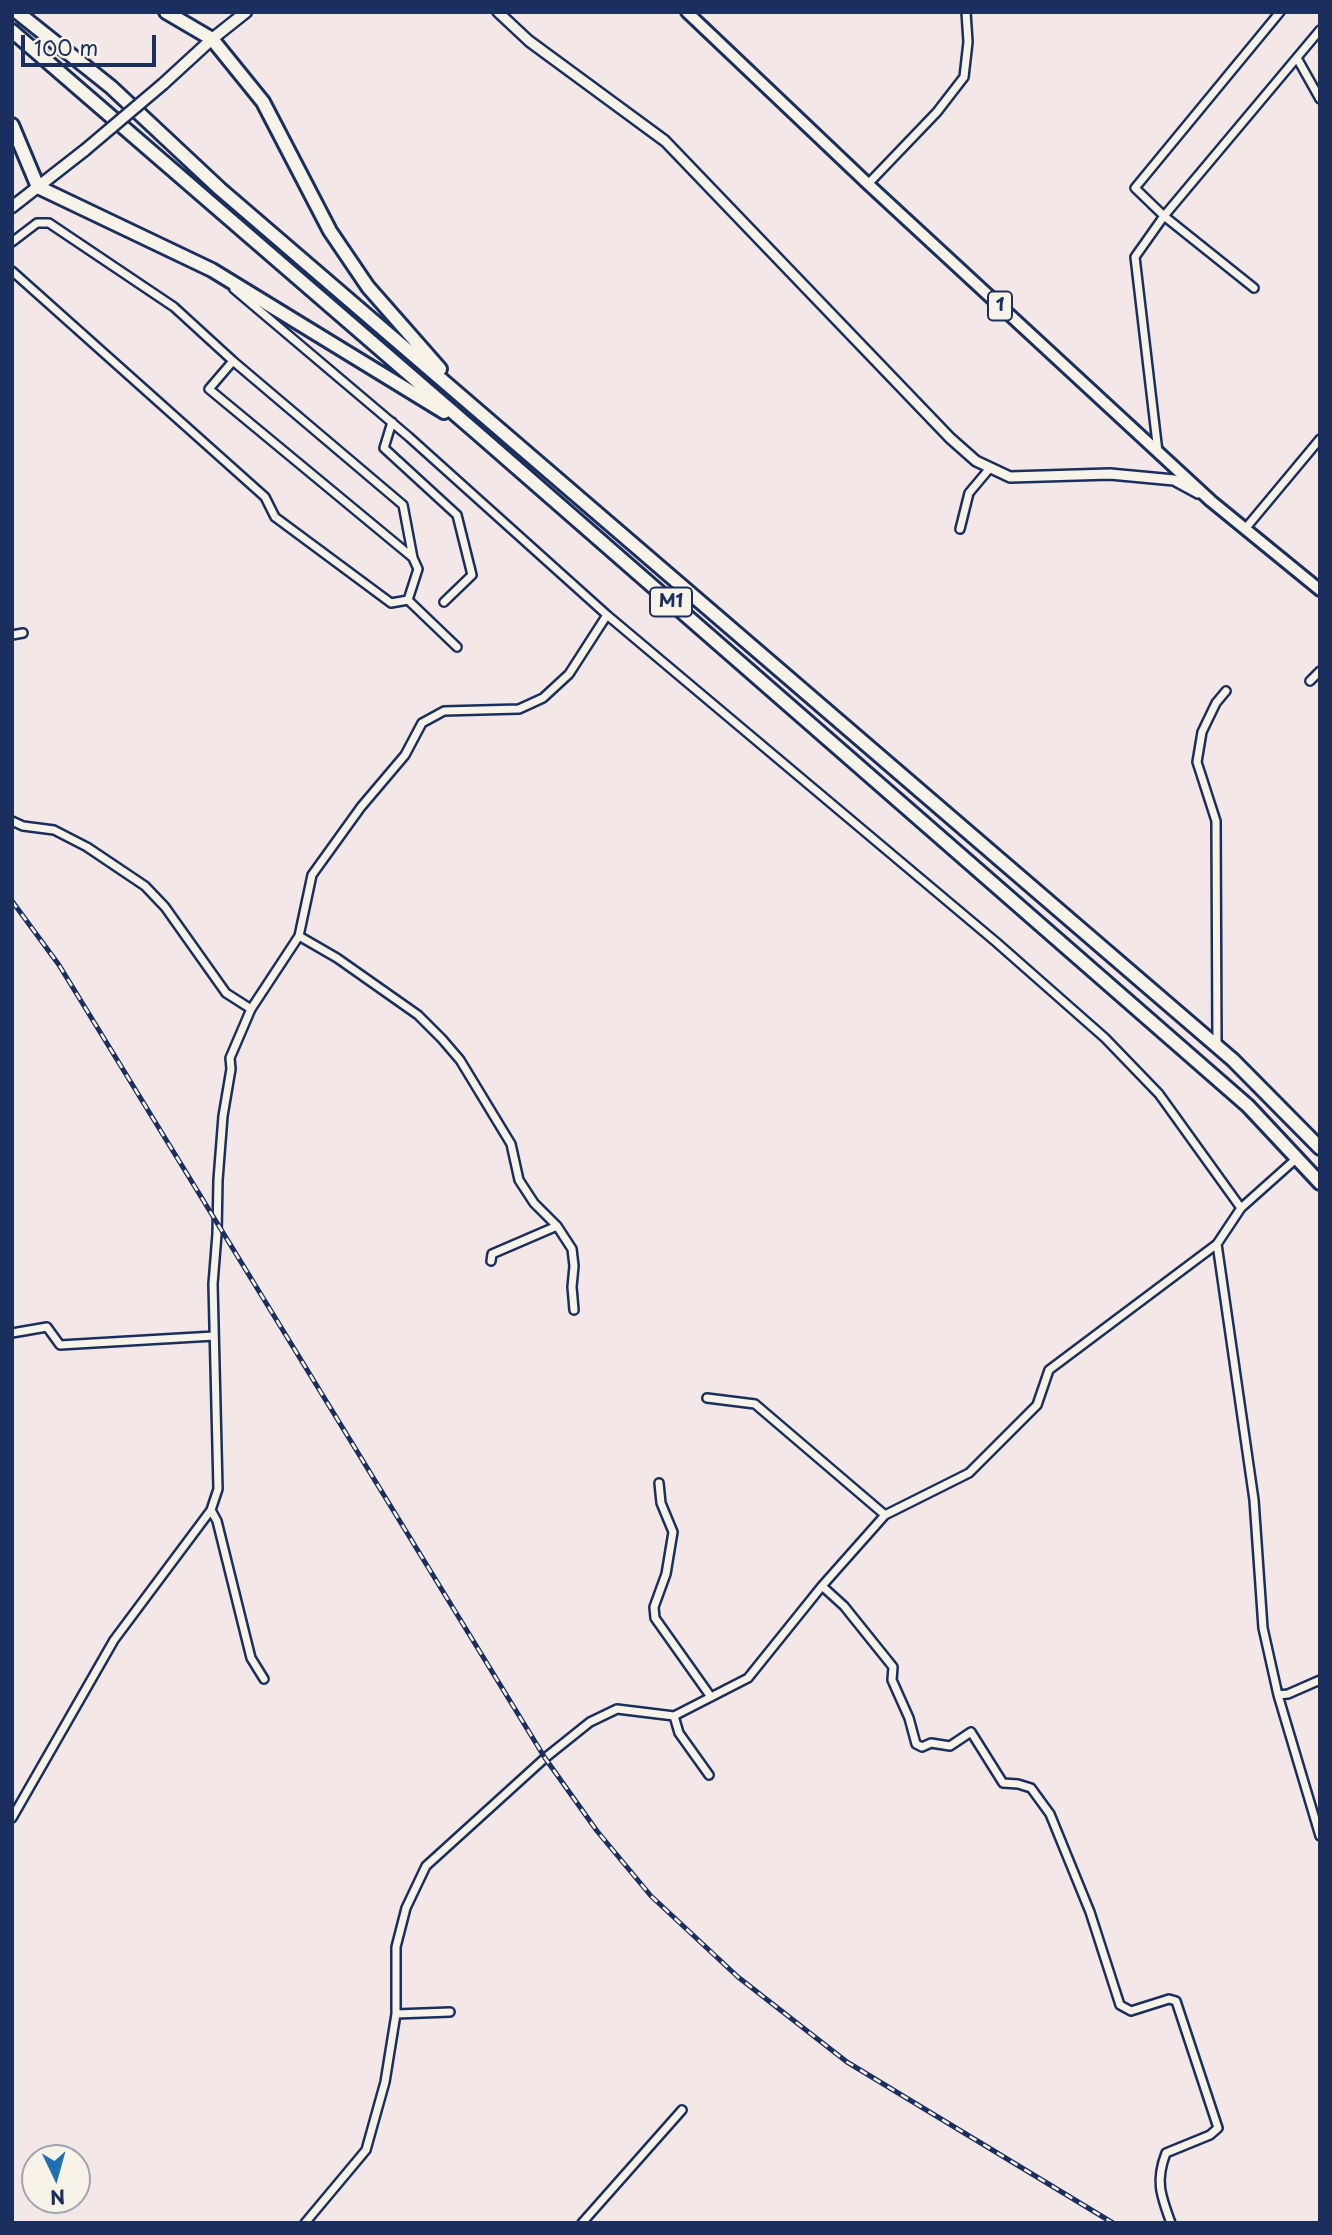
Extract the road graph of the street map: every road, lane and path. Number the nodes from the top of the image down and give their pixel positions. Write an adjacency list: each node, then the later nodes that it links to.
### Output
1 (17, 12): 23 (highway, M1)
2 (166, 12): 10 (highway)
3 (246, 12): 10 (main road)
4 (498, 12): 28 (street)
5 (687, 12): 14 (main road, 1)
6 (966, 12): 14 (street)
7 (1280, 12): 17 (street)
8 (1320, 30): 11 (street)
9 (12, 32): 25 (highway, M1)
10 (212, 39): 15 (main road, bridge); 23 (highway)
11 (1297, 58): 12 (street); 17 (street)
12 (1320, 99)
13 (12, 125): 15 (highway)
14 (868, 184): 27 (main road, 1)
15 (38, 187): 16 (main road); 19 (highway)
16 (12, 208)
17 (1164, 216): 21 (street); 27 (street)
18 (12, 242): 22 (street)
19 (212, 270): 24 (street); 25 (highway)
20 (12, 271): 34 (street)
21 (1254, 288)
22 (233, 361): 32 (street); 32 (street)
23 (470, 403): 46 (highway, M1)
24 (392, 422): 35 (street); 36 (street)
25 (477, 433): 48 (highway, M1)
26 (1320, 439): 31 (street)
27 (1158, 452): 29 (main road, 1)
28 (990, 468): 29 (street); 30 (street)
29 (1211, 501): 31 (main road, 1)
30 (960, 529)
31 (1245, 529): 33 (main road, 1)
32 (413, 558): 34 (street)
33 (1320, 590)
34 (408, 600): 39 (street)
35 (444, 602)
36 (607, 615): 44 (street); 50 (street)
37 (23, 633): 38 (street)
38 (12, 635)
39 (457, 648)
40 (1320, 671): 41 (street)
41 (1310, 681)
42 (1226, 691): 46 (street)
43 (12, 821): 45 (street)
44 (299, 936): 45 (street); 51 (street)
45 (251, 1010): 56 (street)
46 (1217, 1047): 47 (highway, M1)
47 (1317, 1141)
48 (1297, 1158): 49 (highway, M1); 50 (street)
49 (1320, 1183)
50 (1241, 1208): 52 (street)
51 (557, 1226): 53 (street); 54 (street)
52 (1217, 1244): 60 (street); 64 (street)
53 (491, 1261)
54 (575, 1310)
55 (12, 1333): 56 (street)
56 (214, 1336): 59 (street)
57 (707, 1398): 60 (street)
58 (659, 1483): 65 (street)
59 (211, 1510): 62 (street); 68 (street)
60 (886, 1514): 61 (street)
61 (822, 1586): 65 (street); 75 (street)
62 (264, 1679)
63 (1320, 1679): 64 (street)
64 (1278, 1695): 69 (street)
65 (712, 1697): 66 (street)
66 (674, 1716): 67 (street); 71 (street)
67 (709, 1775)
68 (12, 1818)
69 (1320, 1836)
70 (450, 2011): 71 (street)
71 (396, 2014): 73 (street)
72 (682, 2110): 74 (street)
73 (305, 2223)
74 (582, 2223)
75 (1171, 2223)

